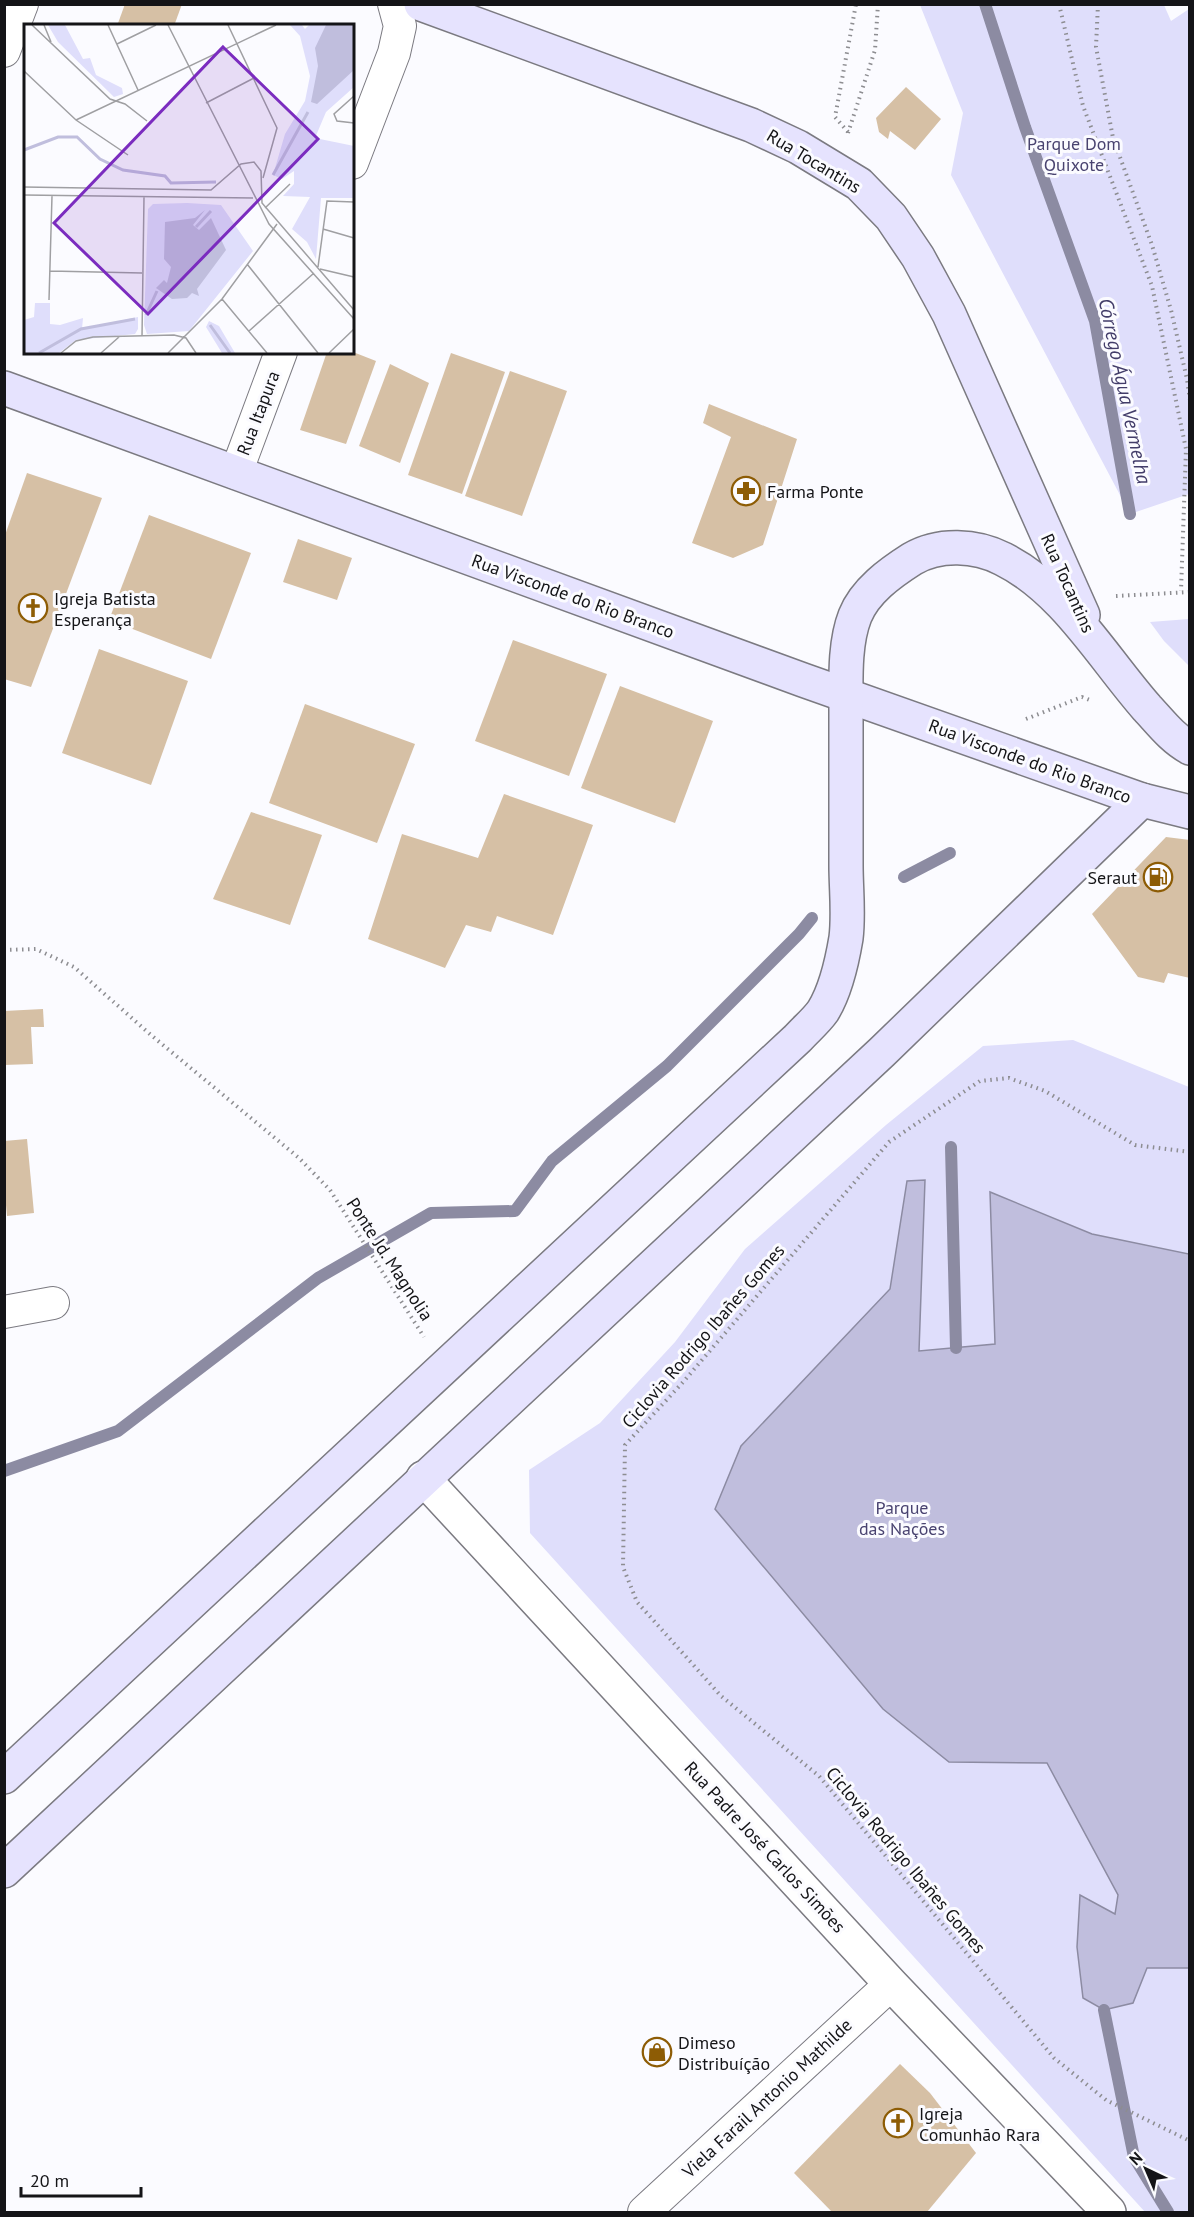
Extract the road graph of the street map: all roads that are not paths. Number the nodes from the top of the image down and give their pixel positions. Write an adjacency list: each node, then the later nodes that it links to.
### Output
1 (22, 4): 4 (street)
2 (394, 4): 5 (street)
3 (421, 4): 9 (main road, Rua Tocantins)
4 (4, 51)
5 (354, 158)
6 (280, 354): 8 (street, Rua Itapura)
7 (4, 388): 8 (main road, Rua Visconde do Rio Branco)
8 (236, 473): 10 (main road, Rua Visconde do Rio Branco)
9 (1095, 642): 10 (main road); 11 (main road)
10 (846, 695): 12 (main road, Rua Visconde do Rio Branco); 17 (main road)
11 (1190, 748)
12 (1142, 801): 13 (main road, Rua Visconde do Rio Branco); 16 (main road)
13 (1190, 812)
14 (53, 1303): 15 (street)
15 (4, 1312)
16 (423, 1478): 18 (main road); 19 (street, Rua Padre José Carlos Simões)
17 (4, 1777)
18 (4, 1871)
19 (891, 1984): 20 (street, Viela Farail Antonio Mathilde); 21 (street, Rua Padre José Carlos Simões)
20 (644, 2212)
21 (1109, 2212)

